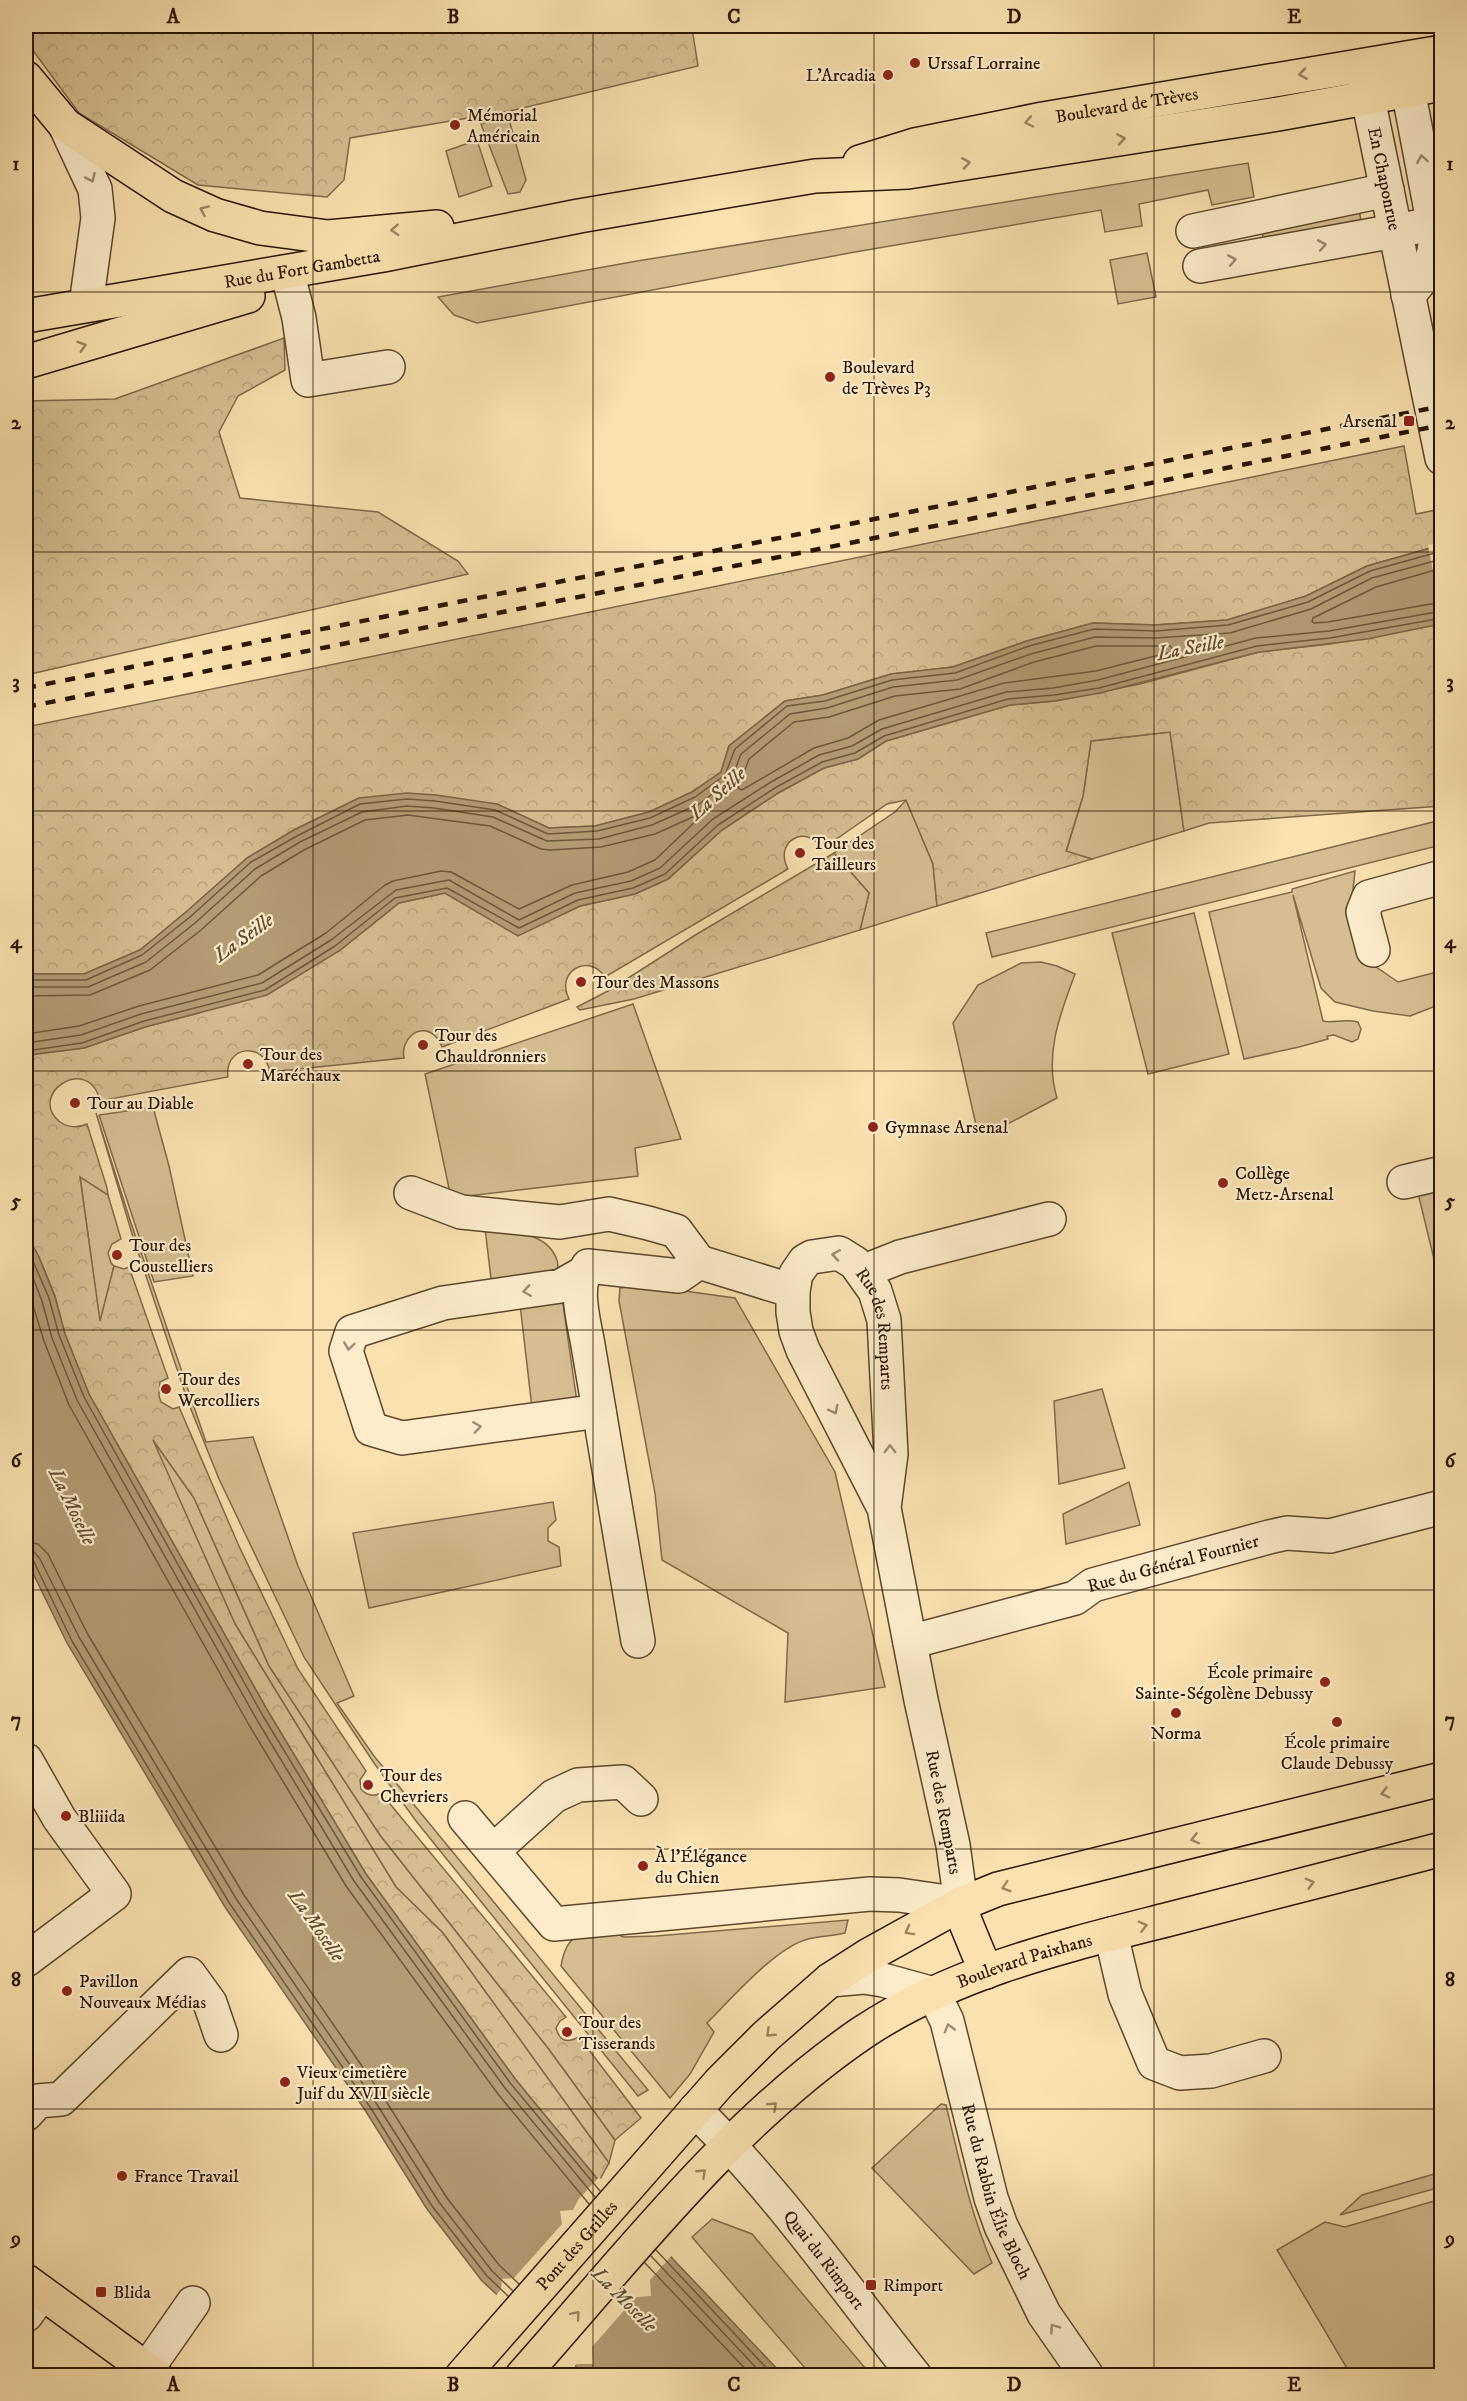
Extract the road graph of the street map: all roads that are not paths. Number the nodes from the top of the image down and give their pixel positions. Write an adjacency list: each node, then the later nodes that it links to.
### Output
1 (1442, 52): 2 (main road, Boulevard de Trèves)
2 (1402, 58): 3 (main road, Boulevard de Trèves); 6 (street)
3 (1361, 65): 7 (street, En Chaponrue); 9 (main road, Boulevard de Trèves, one-way to 9)
4 (26, 78): 8 (main road)
5 (1442, 84): 6 (main road, Boulevard de Trèves)
6 (1409, 90): 7 (main road, Boulevard de Trèves); 12 (street, one-way to 6)
7 (1368, 98): 9 (main road, Boulevard de Trèves, one-way to 7); 10 (street, En Chaponrue)
8 (64, 125): 11 (main road, one-way to 8); 20 (street, one-way to 20)
9 (815, 177): 11 (main road, Boulevard de Trèves)
10 (1387, 190): 13 (street); 14 (street, En Chaponrue)
11 (579, 216): 15 (main road, Rue du Fort Gambetta)
12 (1434, 224): 14 (street); 17 (street)
13 (1193, 231)
14 (1396, 232): 16 (street, one-way to 14); 19 (street, En Chaponrue)
15 (383, 255): 18 (main road); 20 (main road, Rue du Fort Gambetta)
16 (1200, 266)
17 (1439, 272): 19 (street)
18 (290, 283): 22 (main road, one-way to 18); 23 (street)
19 (1408, 295): 24 (street, En Chaponrue)
20 (86, 305): 21 (main road, Rue du Fort Gambetta)
21 (26, 316)
22 (26, 362)
23 (388, 367)
24 (1442, 458)
25 (1442, 877): 26 (street)
26 (1372, 950)
27 (1442, 1173): 28 (street)
28 (1404, 1182)
29 (411, 1193): 31 (street)
30 (1049, 1219): 32 (street)
31 (699, 1262): 33 (street); 34 (street)
32 (862, 1272): 34 (street, Rue des Remparts, one-way to 34); 37 (street, Rue des Remparts, one-way to 32)
33 (582, 1274): 35 (street); 35 (street, one-way to 35)
34 (793, 1291): 37 (street, Rue des Remparts, one-way to 37)
35 (599, 1411): 38 (street)
36 (1442, 1506): 39 (street, Rue du Général Fournier)
37 (884, 1508): 39 (street, Rue des Remparts)
38 (638, 1641)
39 (910, 1642): 46 (street, Rue des Remparts)
40 (26, 1760): 48 (street)
41 (1442, 1779): 46 (main road, one-way to 46)
42 (641, 1799): 45 (street)
43 (465, 1818): 45 (street)
44 (1442, 1849): 47 (main road, Boulevard Paixhans, one-way to 44)
45 (493, 1851): 46 (street)
46 (961, 1904): 49 (main road); 50 (main road, one-way to 50)
47 (1111, 1934): 49 (main road, Boulevard Paixhans); 53 (street)
48 (26, 1960)
49 (986, 1971): 51 (main road, Boulevard Paixhans)
50 (830, 1980): 51 (street); 55 (main road, one-way to 55)
51 (934, 1994): 56 (main road, Boulevard Paixhans, one-way to 51); 63 (street, Rue du Rabbin Élie Bloch, one-way to 51)
52 (221, 2035): 54 (street)
53 (1264, 2056)
54 (30, 2101)
55 (695, 2110): 56 (street, Quai du Rimport); 61 (main road, Pont des Grilles)
56 (730, 2145): 59 (main road, Boulevard Paixhans, one-way to 56); 62 (street, Quai du Rimport)
57 (31, 2296): 60 (main road)
58 (193, 2303): 60 (street)
59 (530, 2367)
60 (151, 2372)
61 (462, 2376)
62 (915, 2376)
63 (1087, 2376)

